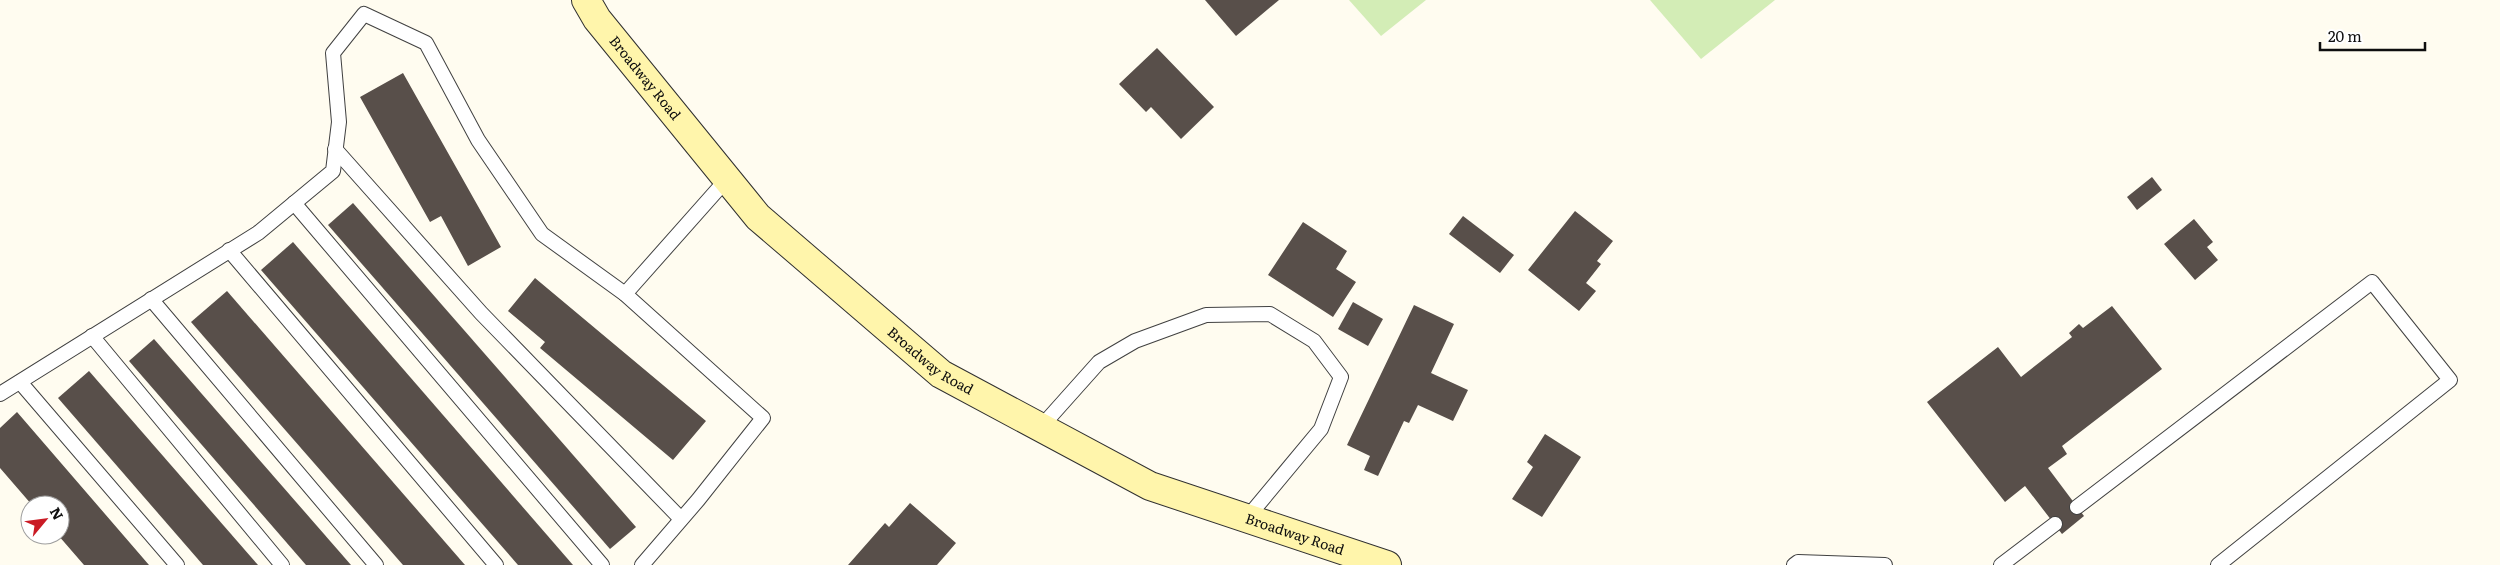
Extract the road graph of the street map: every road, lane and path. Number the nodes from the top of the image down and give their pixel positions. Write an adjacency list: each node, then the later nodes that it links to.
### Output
1 (586, 0): 3 (main road, Broadway Road)
2 (335, 149): 4 (lane); 6 (lane); 14 (lane)
3 (727, 179): 6 (lane); 11 (main road, Broadway Road)
4 (294, 203): 5 (lane); 20 (lane)
5 (229, 250): 7 (lane); 19 (lane)
6 (625, 294): 14 (lane)
7 (151, 299): 8 (lane); 18 (lane)
8 (92, 336): 9 (lane); 17 (lane)
9 (20, 382): 10 (lane); 16 (lane)
10 (0, 394)
11 (1041, 428): 13 (main road, Broadway Road); 13 (lane)
12 (2077, 507): 26 (lane)
13 (1247, 518): 22 (main road, Broadway Road)
14 (681, 520): 21 (lane)
15 (2055, 524): 25 (lane)
16 (177, 565)
17 (282, 565)
18 (376, 565)
19 (496, 565)
20 (602, 565)
21 (642, 565)
22 (1387, 565)
23 (1794, 565): 24 (lane)
24 (1885, 565)
25 (2001, 565)
26 (2218, 565)

